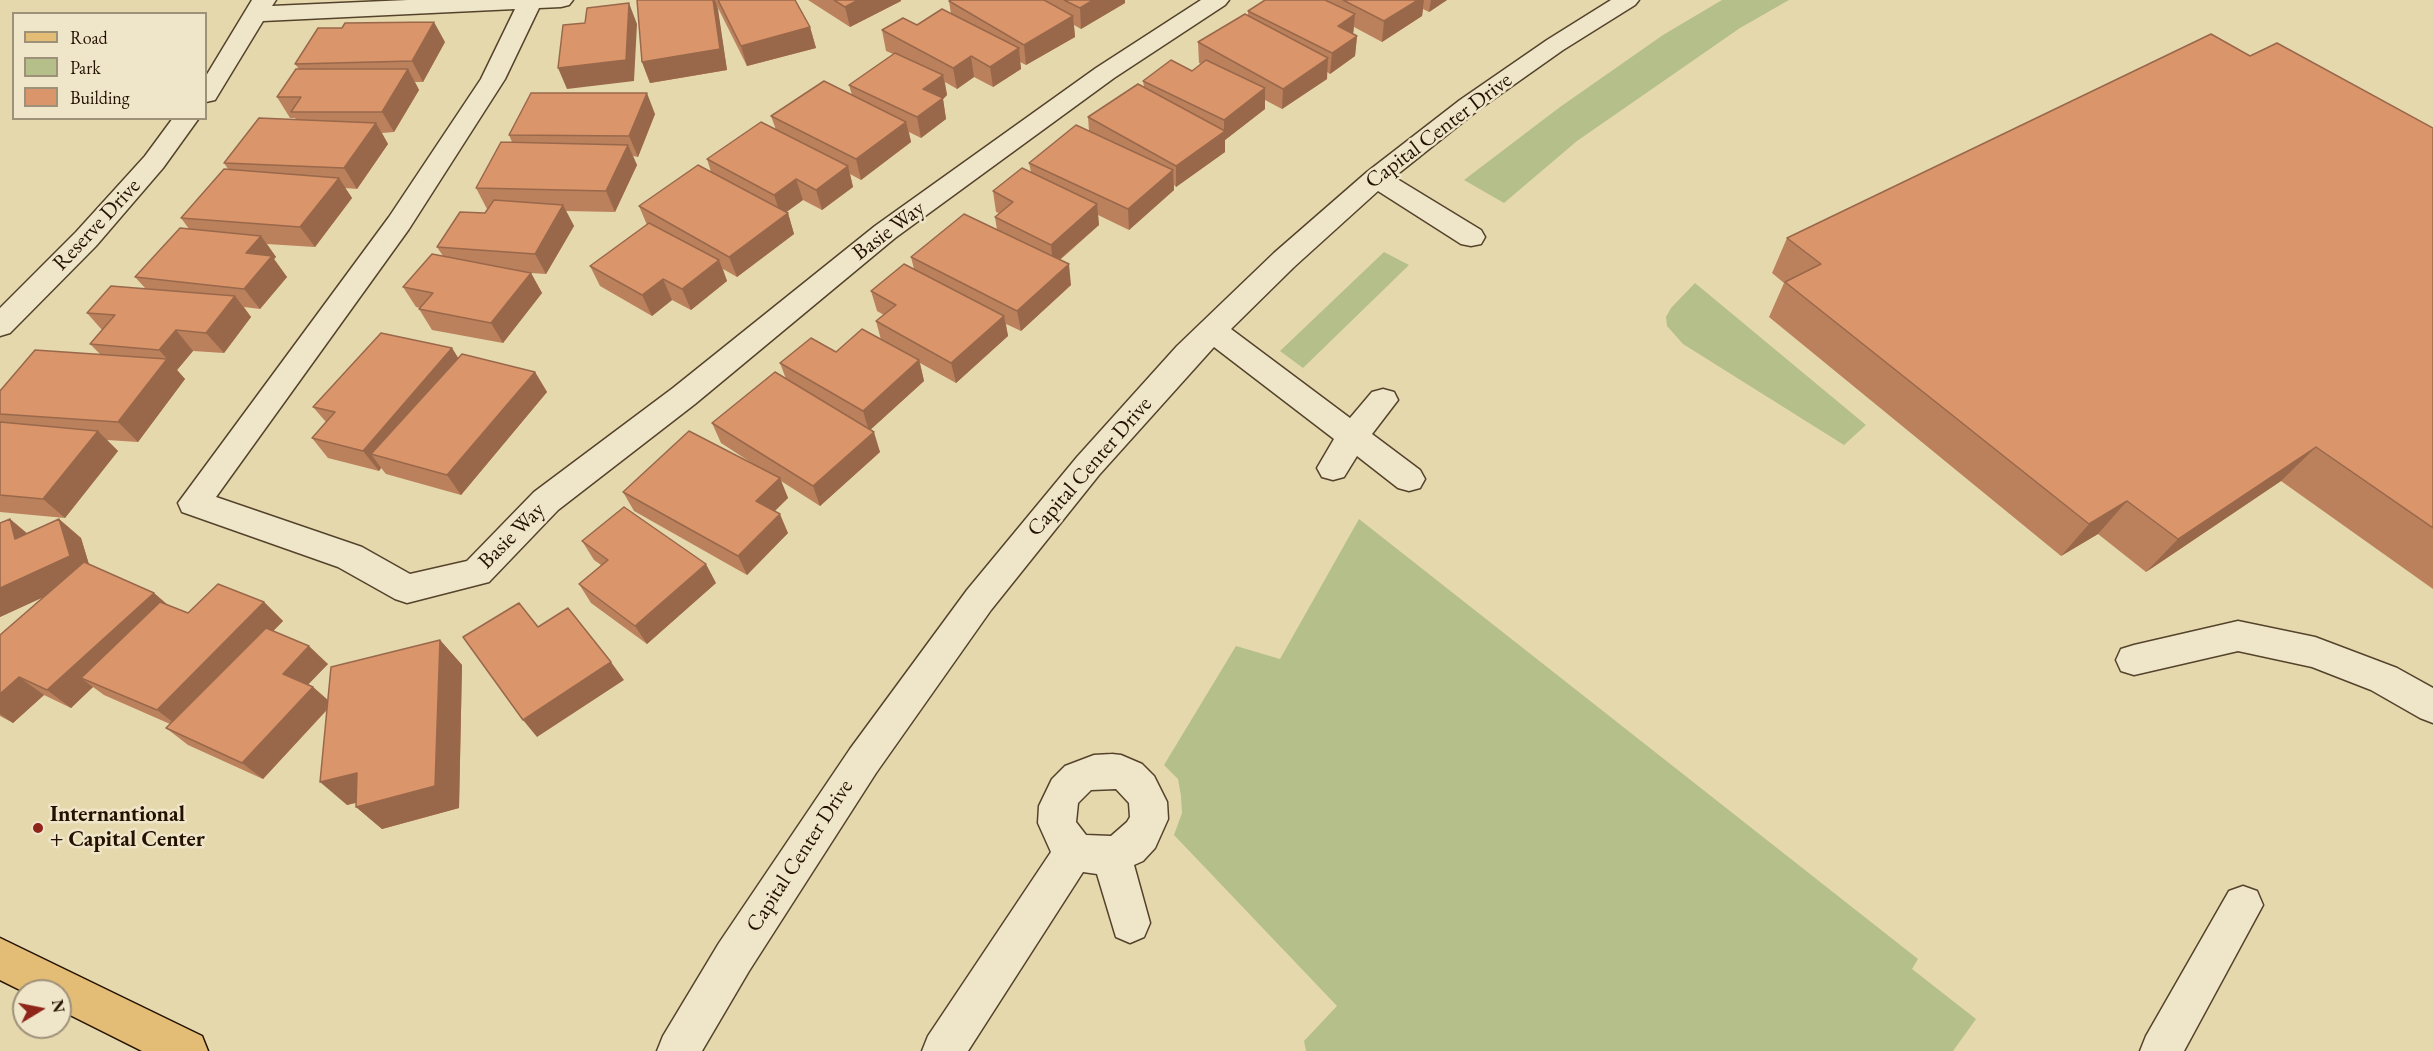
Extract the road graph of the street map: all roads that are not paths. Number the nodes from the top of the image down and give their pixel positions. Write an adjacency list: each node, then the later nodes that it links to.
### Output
1 (561, 0): 4 (street)
2 (1217, 0): 4 (street, Basie Way)
3 (1627, 0): 8 (street, Capital Center Drive)
4 (531, 1): 5 (street)
5 (260, 7): 6 (street)
6 (207, 93)
7 (186, 120): 10 (street, Reserve Drive)
8 (1376, 178): 9 (street); 11 (street, Capital Center Drive)
9 (1471, 237)
10 (0, 326)
11 (1212, 330): 13 (street); 22 (street, Capital Center Drive)
12 (1383, 400): 13 (street)
13 (1353, 436): 14 (street); 15 (street)
14 (1333, 468)
15 (1408, 479)
16 (2134, 660): 17 (street)
17 (2433, 707)
18 (2243, 905): 24 (street)
19 (1130, 923): 23 (street)
20 (0, 958): 21 (main road)
21 (187, 1051)
22 (678, 1051)
23 (943, 1051)
24 (2161, 1051)

